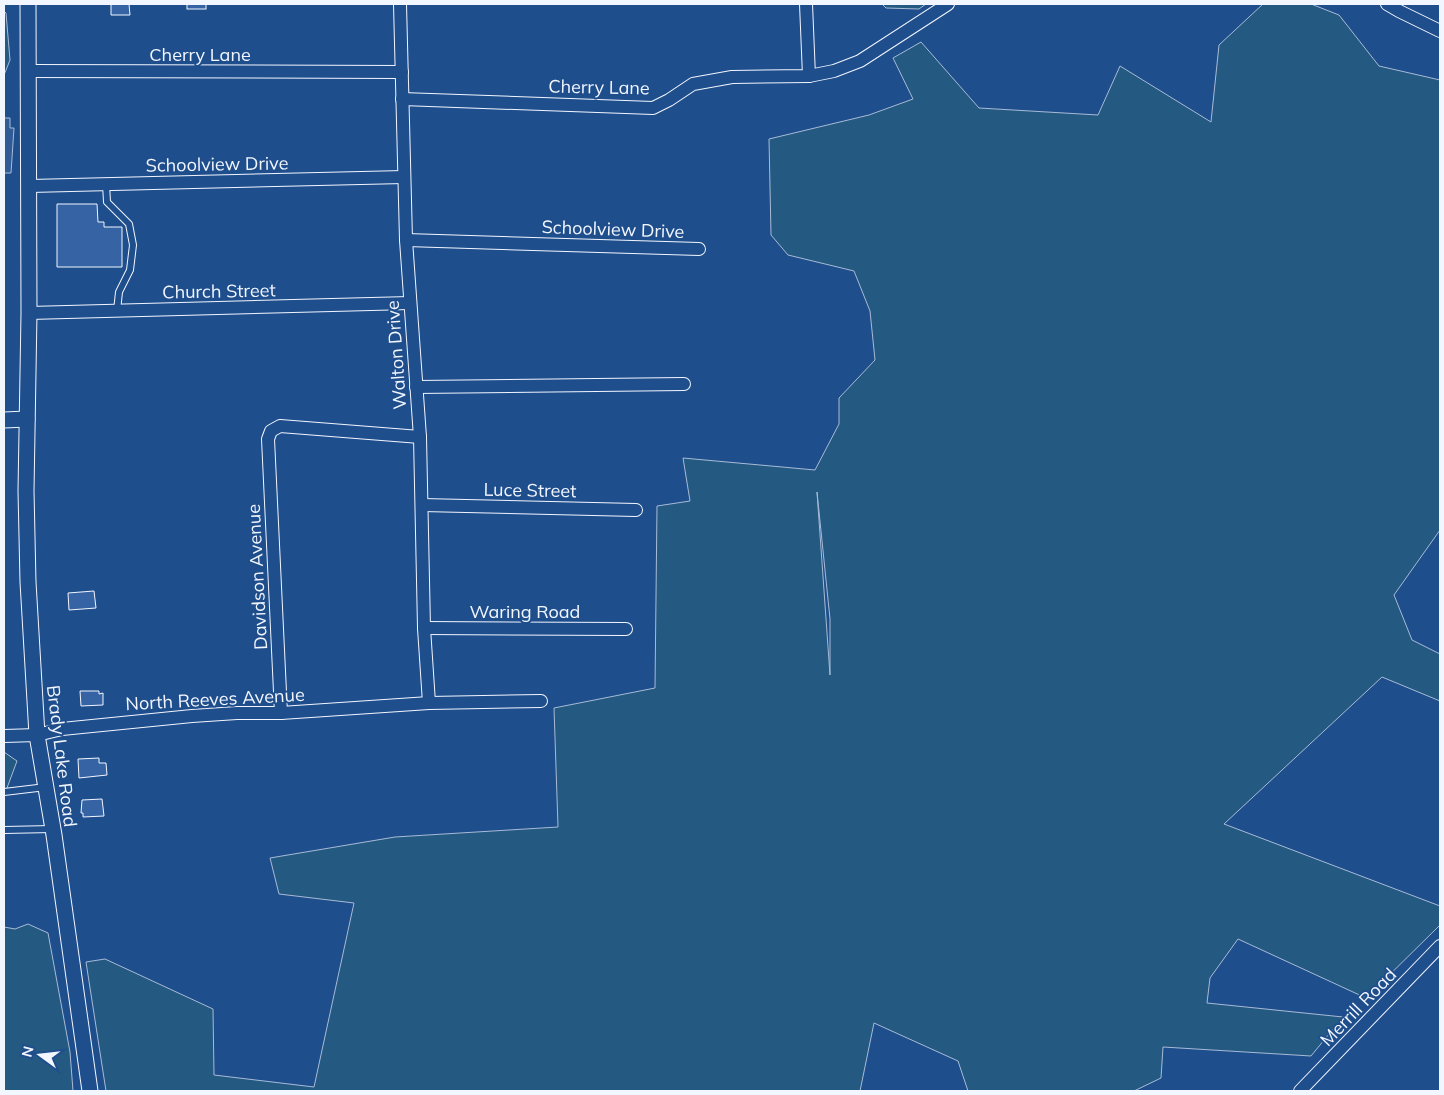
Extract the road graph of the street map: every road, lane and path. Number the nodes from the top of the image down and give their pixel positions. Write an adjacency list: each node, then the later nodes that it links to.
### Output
1 (28, 4): 7 (street, Brady Lake Road)
2 (400, 4): 8 (street, Walton Drive)
3 (806, 4): 9 (street)
4 (948, 4): 9 (street, Cherry Lane)
5 (1387, 4): 6 (street)
6 (1440, 31)
7 (28, 71): 8 (street, Cherry Lane); 13 (street, Brady Lake Road)
8 (402, 72): 10 (street, Walton Drive)
9 (809, 76): 10 (street, Cherry Lane)
10 (402, 99): 11 (street, Walton Drive)
11 (404, 178): 12 (street, Schoolview Drive); 14 (street, Walton Drive)
12 (106, 184): 13 (street, Schoolview Drive); 17 (lane)
13 (30, 186): 18 (street, Brady Lake Road)
14 (406, 240): 15 (street, Schoolview Drive); 16 (street, Walton Drive)
15 (699, 249)
16 (410, 304): 17 (street, Church Street); 20 (street, Walton Drive)
17 (117, 311): 18 (street, Church Street)
18 (29, 313): 21 (street, Brady Lake Road)
19 (684, 384): 20 (street)
20 (416, 386): 23 (street, Walton Drive)
21 (28, 419): 22 (street); 31 (street, Brady Lake Road)
22 (4, 420)
23 (420, 437): 24 (street, Walton Drive); 30 (street, Davidson Avenue)
24 (422, 505): 25 (street, Luce Street); 26 (street, Walton Drive)
25 (636, 510)
26 (424, 628): 27 (street, Waring Road); 29 (street, Walton Drive)
27 (626, 629)
28 (541, 701): 29 (street, North Reeves Avenue)
29 (429, 703): 30 (street, North Reeves Avenue)
30 (282, 713): 31 (street, North Reeves Avenue)
31 (37, 735): 32 (street, North Reeves Avenue); 33 (street, Brady Lake Road)
32 (4, 736)
33 (46, 788): 34 (lane); 35 (street, Brady Lake Road)
34 (4, 792)
35 (52, 829): 36 (lane); 38 (street, Brady Lake Road)
36 (4, 830)
37 (1440, 946): 39 (street, Merrill Road)
38 (90, 1091)
39 (1300, 1091)

